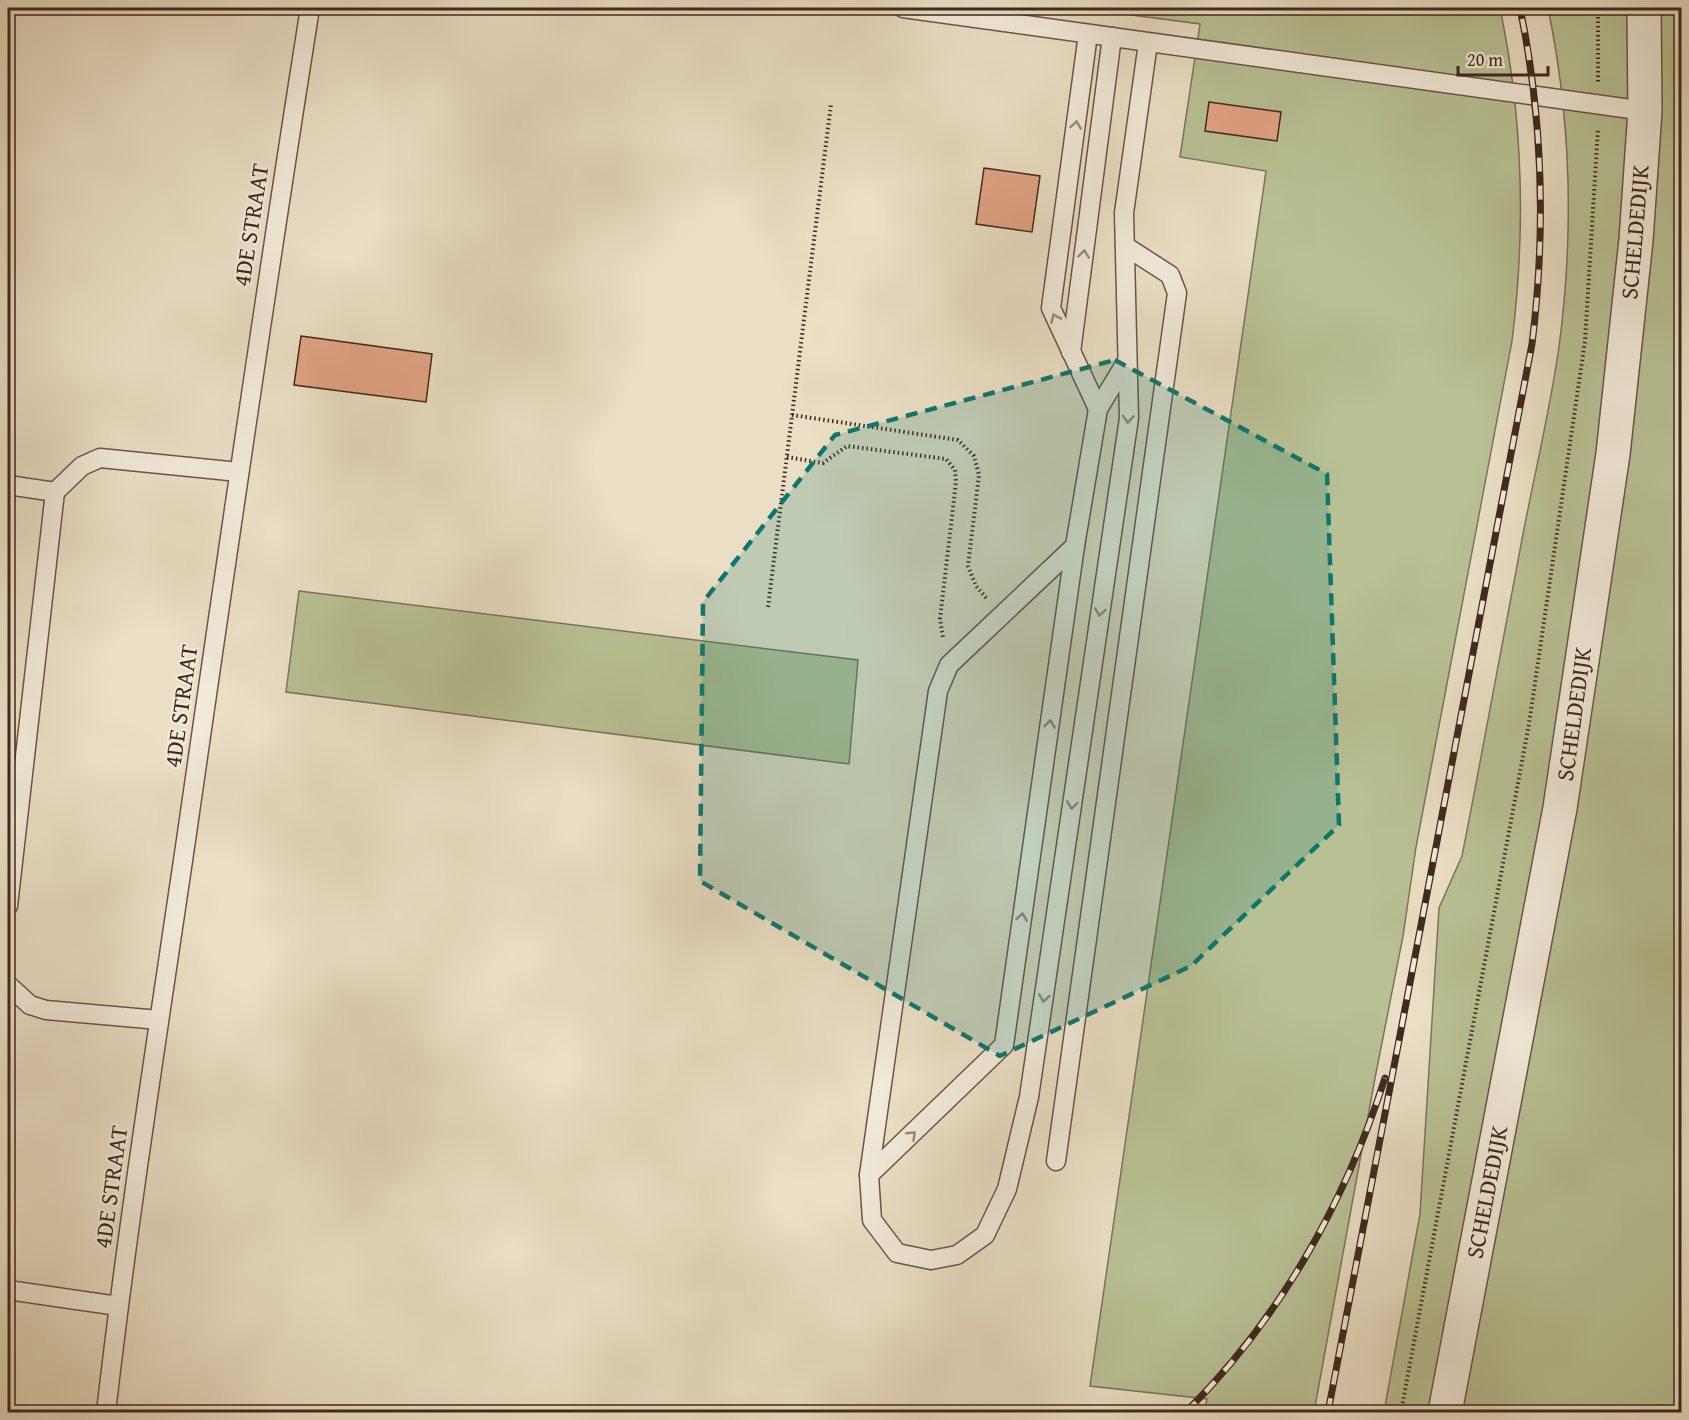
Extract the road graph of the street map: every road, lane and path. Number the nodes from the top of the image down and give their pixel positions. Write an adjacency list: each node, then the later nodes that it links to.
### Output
1 (310, 8): 17 (lane, 4DE STRAAT)
2 (903, 8): 5 (lane)
3 (1598, 8): 9 (path)
4 (1644, 8): 10 (street, SCHELDEDIJK)
5 (1088, 34): 6 (lane); 12 (lane, one-way to 5)
6 (1112, 37): 7 (lane); 12 (lane, one-way to 6)
7 (1148, 43): 9 (lane); 11 (lane)
8 (831, 104): 15 (path)
9 (1599, 105): 10 (lane); 32 (path)
10 (1645, 111): 33 (street, SCHELDEDIJK)
11 (1125, 246): 13 (lane); 27 (lane)
12 (1071, 354): 14 (lane)
13 (1127, 361): 14 (lane); 28 (lane, one-way to 28)
14 (1098, 409): 20 (lane)
15 (792, 415): 16 (path); 22 (path)
16 (787, 457): 21 (path); 23 (path)
17 (239, 472): 19 (lane); 26 (lane, 4DE STRAAT)
18 (8, 485): 19 (lane)
19 (55, 492): 24 (lane)
20 (1075, 546): 22 (lane); 28 (lane, one-way to 20)
21 (768, 607)
22 (1002, 615): 23 (lane)
23 (949, 665): 28 (lane)
24 (8, 906)
25 (8, 985): 26 (lane)
26 (159, 1020): 30 (lane, 4DE STRAAT)
27 (1056, 1161)
28 (869, 1175)
29 (8, 1290): 30 (lane)
30 (118, 1306): 31 (lane, 4DE STRAAT)
31 (106, 1413)
32 (1401, 1413)
33 (1445, 1413)

